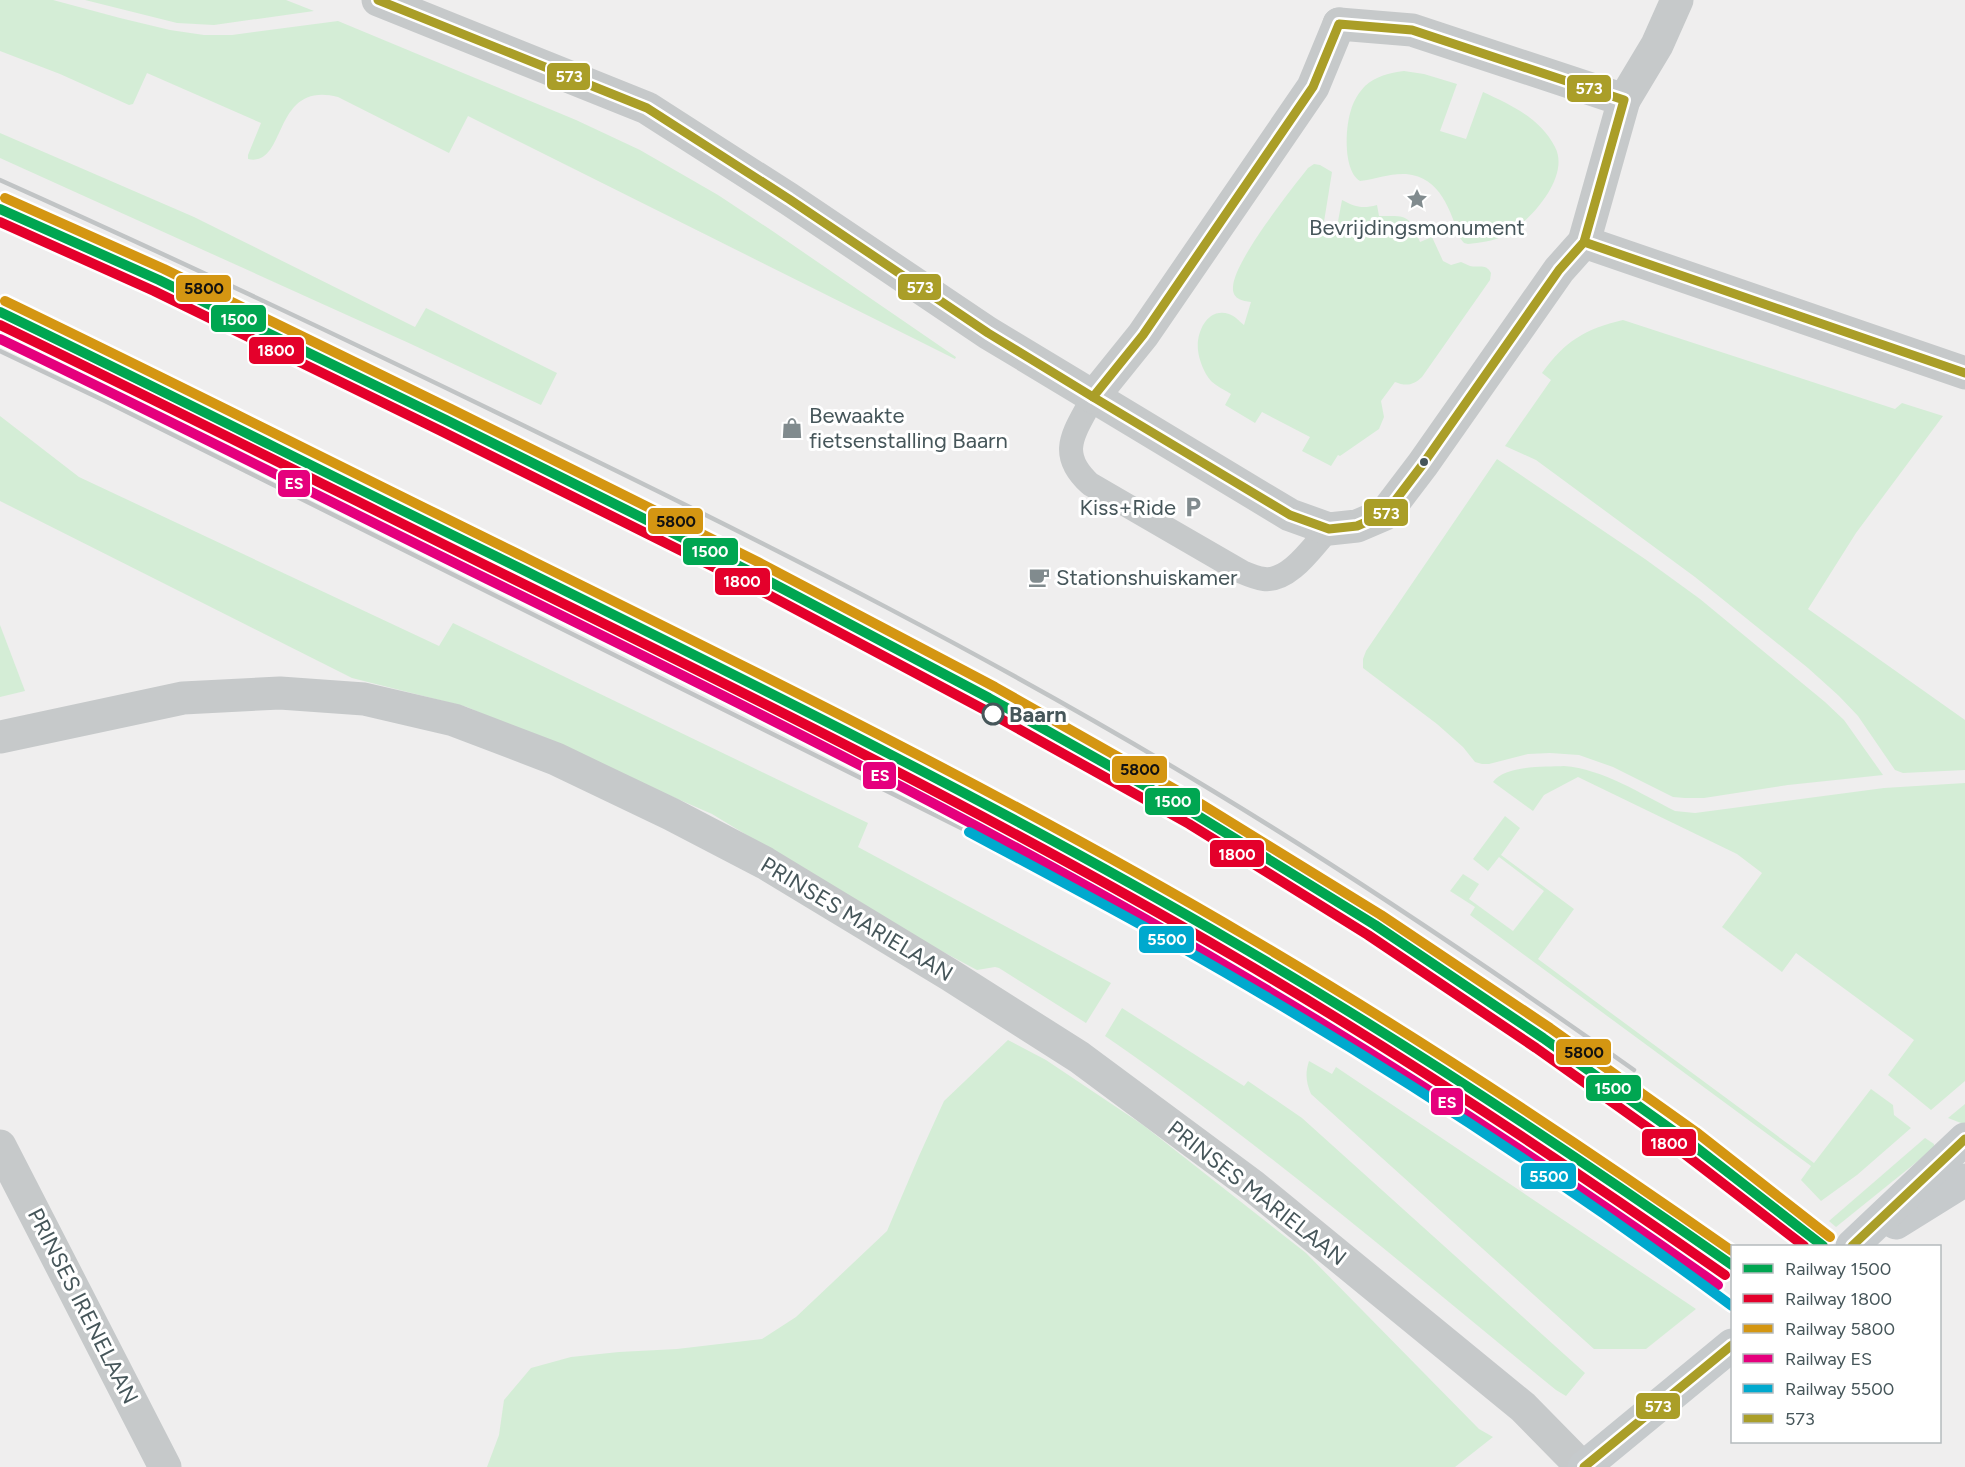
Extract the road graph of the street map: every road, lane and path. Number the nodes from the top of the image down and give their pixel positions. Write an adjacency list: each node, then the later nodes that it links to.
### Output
1 (378, 0): 7 (street)
2 (1677, 0): 4 (street)
3 (1334, 12): 4 (street); 7 (street)
4 (1624, 99): 5 (street)
5 (1584, 242): 6 (street); 8 (street)
6 (1965, 373)
7 (1093, 397): 8 (street); 8 (lane)
8 (1329, 529)
9 (0, 737): 17 (street, PRINSES MARIELAAN)
10 (1965, 1139): 13 (main road)
11 (0, 1146): 16 (street, PRINSES IRENELAAN)
12 (1965, 1180): 14 (main road)
13 (1853, 1245)
14 (1860, 1245)
15 (1731, 1346): 17 (main road)
16 (165, 1467)
17 (1583, 1467)

